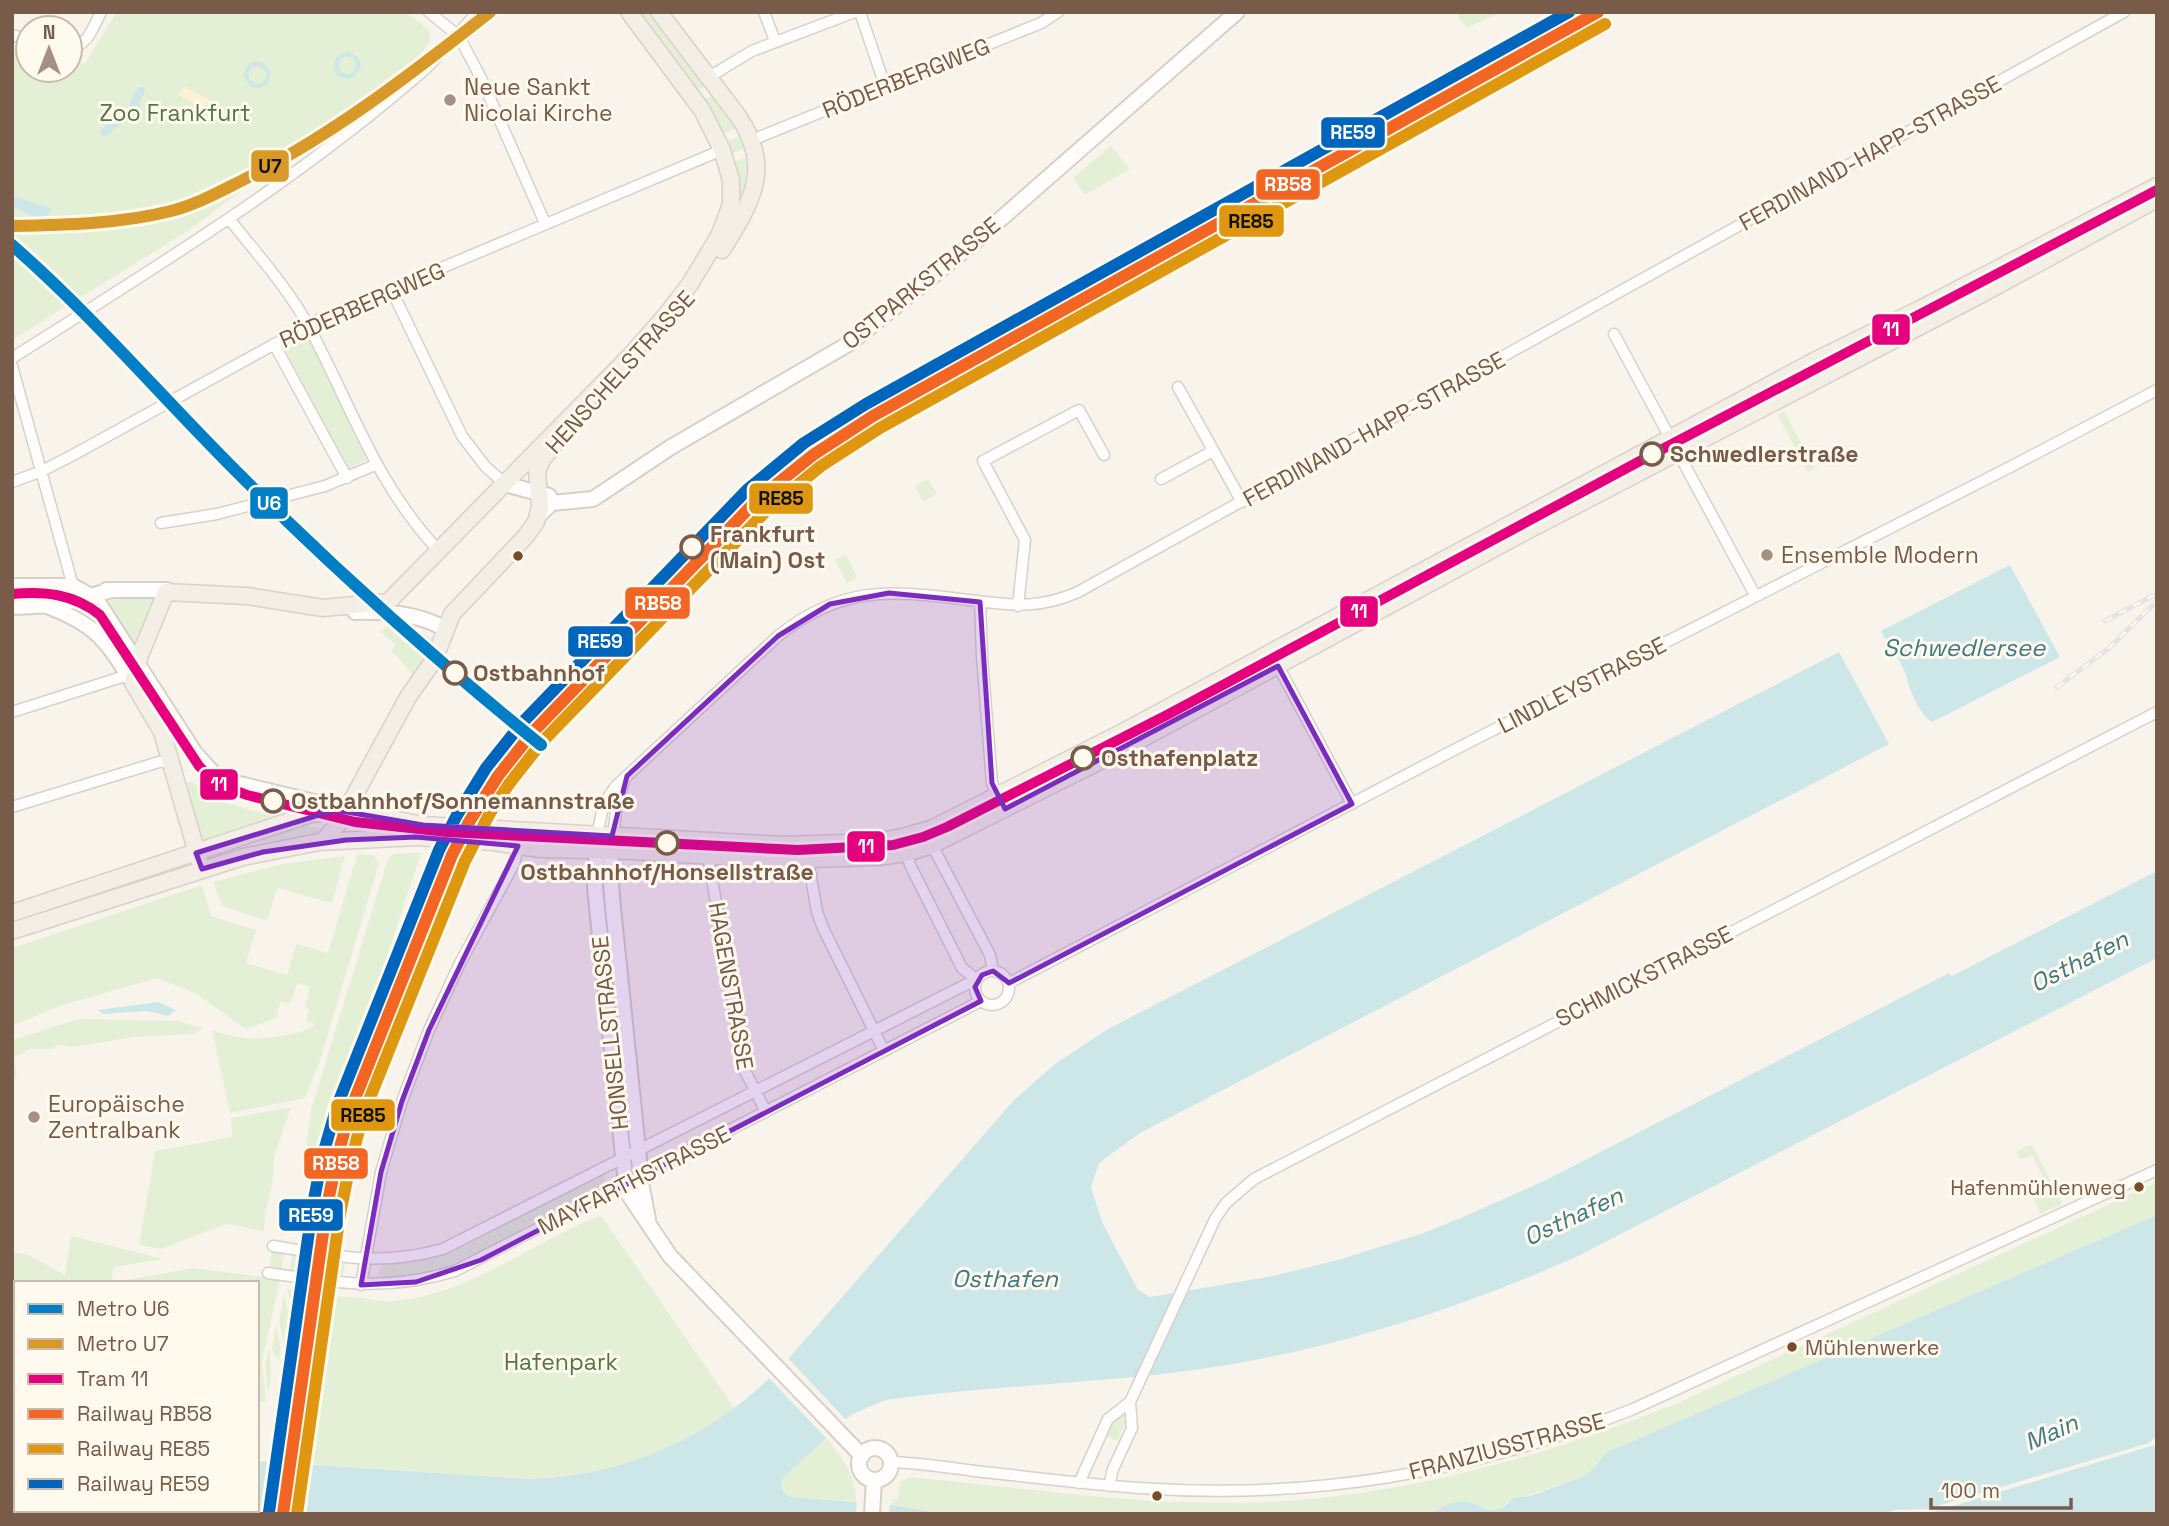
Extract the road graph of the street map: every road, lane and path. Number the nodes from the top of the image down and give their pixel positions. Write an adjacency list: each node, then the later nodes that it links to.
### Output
1 (101, 12): 12 (street)
2 (429, 12): 11 (street)
3 (478, 12): 11 (street)
4 (629, 12): 16 (main road, HENSCHELSTRASSE)
5 (659, 12): 14 (main road)
6 (764, 12): 13 (street)
7 (857, 12): 13 (street); 15 (street)
8 (1058, 12): 15 (street, RÖDERBERGWEG)
9 (1237, 12): 41 (street, OSTPARKSTRASSE)
10 (2124, 12): 42 (street, FERDINAND-HAPP-STRASSE)
11 (456, 34): 21 (street); 22 (street)
12 (84, 41)
13 (775, 41): 14 (street)
14 (710, 79): 16 (main road); 17 (main road)
15 (885, 86): 17 (street, RÖDERBERGWEG)
16 (692, 96): 18 (main road, HENSCHELSTRASSE)
17 (752, 140): 40 (main road, HENSCHELSTRASSE)
18 (722, 150): 22 (street, RÖDERBERGWEG); 39 (main road, HENSCHELSTRASSE)
19 (2157, 186): 31 (main road)
20 (2157, 199): 31 (main road)
21 (230, 220): 24 (street); 27 (street)
22 (545, 223): 23 (street, RÖDERBERGWEG)
23 (391, 289): 24 (street, RÖDERBERGWEG); 39 (street)
24 (309, 326): 26 (street, RÖDERBERGWEG); 34 (street)
25 (1614, 334): 31 (street)
26 (274, 344): 35 (street, RÖDERBERGWEG); 36 (street)
27 (12, 358)
28 (12, 366): 35 (street)
29 (1178, 387): 32 (street)
30 (2157, 390): 50 (street, LINDLEYSTRASSE)
31 (1673, 445): 50 (street); 58 (main road)
32 (1213, 451): 37 (street); 42 (street)
33 (1104, 455): 54 (street)
34 (375, 464): 36 (street); 45 (street)
35 (42, 471): 38 (street, RÖDERBERGWEG); 47 (street)
36 (348, 478): 44 (street)
37 (1161, 479)
38 (12, 482)
39 (501, 488): 40 (street); 45 (main road, HENSCHELSTRASSE)
40 (538, 494): 41 (street); 43 (main road, HENSCHELSTRASSE)
41 (571, 502): 43 (street, OSTPARKSTRASSE)
42 (1242, 502): 54 (street, FERDINAND-HAPP-STRASSE)
43 (539, 515): 57 (main road)
44 (161, 523)
45 (439, 551): 56 (main road, HENSCHELSTRASSE)
46 (12, 586): 47 (street)
47 (73, 586): 48 (street); 51 (street); 53 (street)
48 (112, 590): 49 (street); 51 (street)
49 (167, 590): 56 (main road, HENSCHELSTRASSE); 59 (main road)
50 (1755, 595): 66 (street, LINDLEYSTRASSE)
51 (92, 596): 53 (street); 59 (street)
52 (980, 602): 54 (street, FERDINAND-HAPP-STRASSE); 63 (street, FERDINAND-HAPP-STRASSE); 64 (street)
53 (52, 605): 55 (street); 59 (street)
54 (1018, 606)
55 (12, 607)
56 (329, 609): 57 (street)
57 (445, 629): 68 (main road)
58 (1275, 659): 64 (main road); 65 (main road); 66 (street)
59 (133, 673): 60 (street); 62 (main road); 68 (street)
60 (12, 712)
61 (2157, 712): 99 (street, SCHMICKSTRASSE)
62 (171, 761): 67 (street); 75 (main road)
63 (627, 775): 72 (street, FERDINAND-HAPP-STRASSE); 72 (street, FERDINAND-HAPP-STRASSE)
64 (998, 795): 65 (main road); 69 (main road); 70 (main road)
65 (1025, 799): 69 (main road)
66 (1352, 804): 83 (street, LINDLEYSTRASSE)
67 (12, 807)
68 (347, 810): 71 (main road); 72 (main road); 75 (main road)
69 (985, 819): 73 (main road)
70 (910, 841): 72 (main road); 73 (main road); 77 (main road); 82 (street)
71 (323, 842): 74 (main road); 78 (main road)
72 (604, 843): 74 (main road); 76 (main road); 89 (street, HONSELLSTRASSE); 90 (street, HONSELLSTRASSE)
73 (932, 845): 81 (street)
74 (518, 847): 96 (street)
75 (196, 853): 78 (main road); 79 (main road)
76 (708, 856): 77 (main road); 87 (street, HAGENSTRASSE)
77 (808, 860): 85 (street)
78 (202, 869): 80 (main road)
79 (12, 913)
80 (12, 931)
81 (993, 971): 82 (street); 83 (street)
82 (977, 981): 84 (street); 85 (street, MAYFARTHSTRASSE)
83 (1009, 983): 84 (street)
84 (981, 1001): 86 (street, MAYFARTHSTRASSE)
85 (873, 1031): 86 (street); 87 (street, MAYFARTHSTRASSE)
86 (884, 1051): 88 (street, MAYFARTHSTRASSE)
87 (755, 1092): 88 (street, HAGENSTRASSE); 89 (street, MAYFARTHSTRASSE)
88 (766, 1112): 92 (street, MAYFARTHSTRASSE)
89 (638, 1150): 90 (street, MAYFARTHSTRASSE); 92 (street, HONSELLSTRASSE)
90 (623, 1158): 93 (street, HONSELLSTRASSE); 96 (street, MAYFARTHSTRASSE)
91 (2157, 1170): 104 (street, FRANZIUSSTRASSE)
92 (641, 1177): 93 (street, MAYFARTHSTRASSE); 94 (street, HONSELLSTRASSE)
93 (626, 1185): 94 (street, HONSELLSTRASSE); 98 (street, MAYFARTHSTRASSE)
94 (649, 1224): 100 (street, HONSELLSTRASSE)
95 (273, 1246): 96 (street, MAYFARTHSTRASSE)
96 (365, 1260): 98 (street)
97 (268, 1273): 98 (street, MAYFARTHSTRASSE)
98 (361, 1285)
99 (1130, 1402): 102 (street); 104 (street)
100 (862, 1456): 101 (street, FRANZIUSSTRASSE); 103 (street)
101 (891, 1462): 102 (street, FRANZIUSSTRASSE); 103 (street)
102 (1081, 1478): 104 (street, FRANZIUSSTRASSE)
103 (874, 1480): 105 (street)
104 (1109, 1486)
105 (873, 1514)

